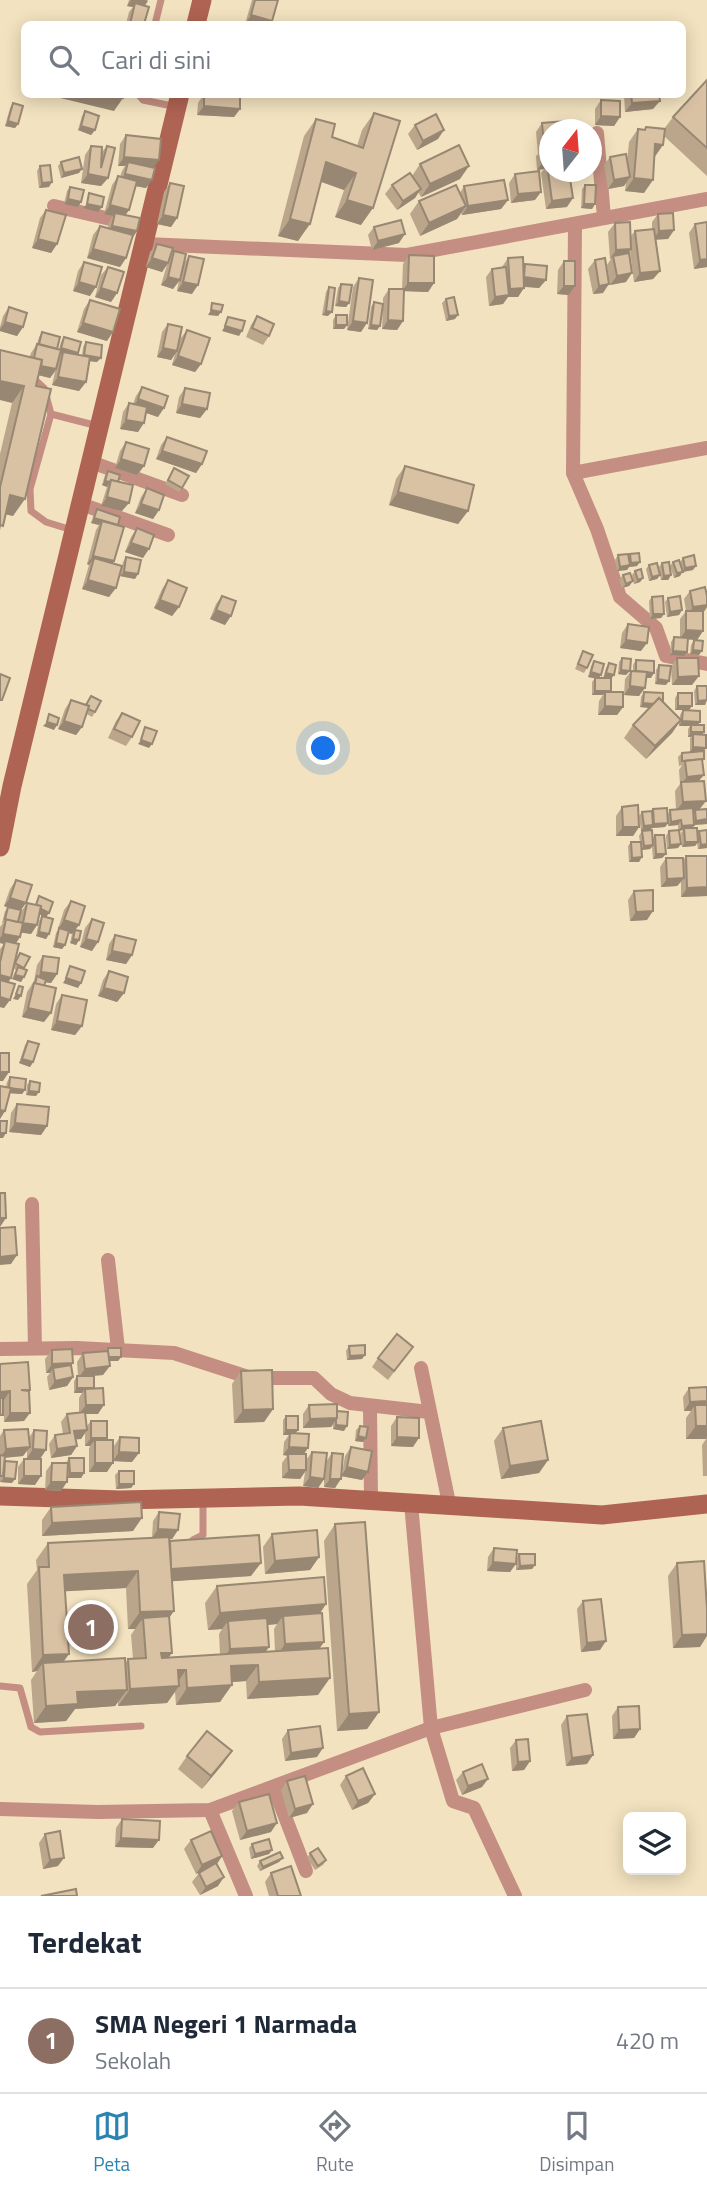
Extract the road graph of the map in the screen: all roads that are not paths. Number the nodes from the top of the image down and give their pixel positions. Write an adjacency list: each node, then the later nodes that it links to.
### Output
1 (161, 0): 3 (lane)
2 (202, 0): 4 (street)
3 (156, 21)
4 (197, 21)
5 (141, 98): 6 (lane)
6 (179, 101): 12 (street)
7 (601, 182): 10 (street)
8 (707, 199): 10 (street)
9 (54, 206): 12 (street)
10 (604, 218): 11 (street)
11 (575, 226): 12 (street); 18 (street)
12 (148, 236): 15 (street)
13 (17, 372): 14 (lane)
14 (51, 414): 15 (lane); 21 (lane)
15 (100, 427): 17 (street)
16 (707, 448): 18 (street)
17 (91, 462): 19 (street); 20 (street)
18 (573, 473): 23 (street)
19 (182, 495)
20 (81, 504): 21 (street); 22 (street)
21 (75, 531): 24 (street)
22 (169, 535)
23 (707, 664)
24 (6, 785): 25 (street)
25 (0, 847)
26 (32, 1204): 28 (street)
27 (108, 1260): 30 (street)
28 (35, 1348): 29 (street); 30 (street)
29 (0, 1349)
30 (118, 1349): 32 (street)
31 (421, 1367): 33 (street)
32 (370, 1408): 33 (street); 35 (street)
33 (429, 1412): 38 (street)
34 (0, 1496): 37 (street)
35 (371, 1500): 37 (street); 39 (street)
36 (707, 1504): 38 (street)
37 (203, 1506): 40 (lane)
38 (450, 1508): 39 (street)
39 (412, 1509): 44 (street)
40 (183, 1541)
41 (0, 1686): 43 (lane)
42 (585, 1690): 44 (street)
43 (141, 1726)
44 (431, 1728): 45 (street); 50 (street)
45 (274, 1788): 47 (street); 48 (street)
46 (0, 1809): 47 (street)
47 (210, 1810): 49 (street)
48 (306, 1871)
49 (246, 1896)
50 (515, 1896)

